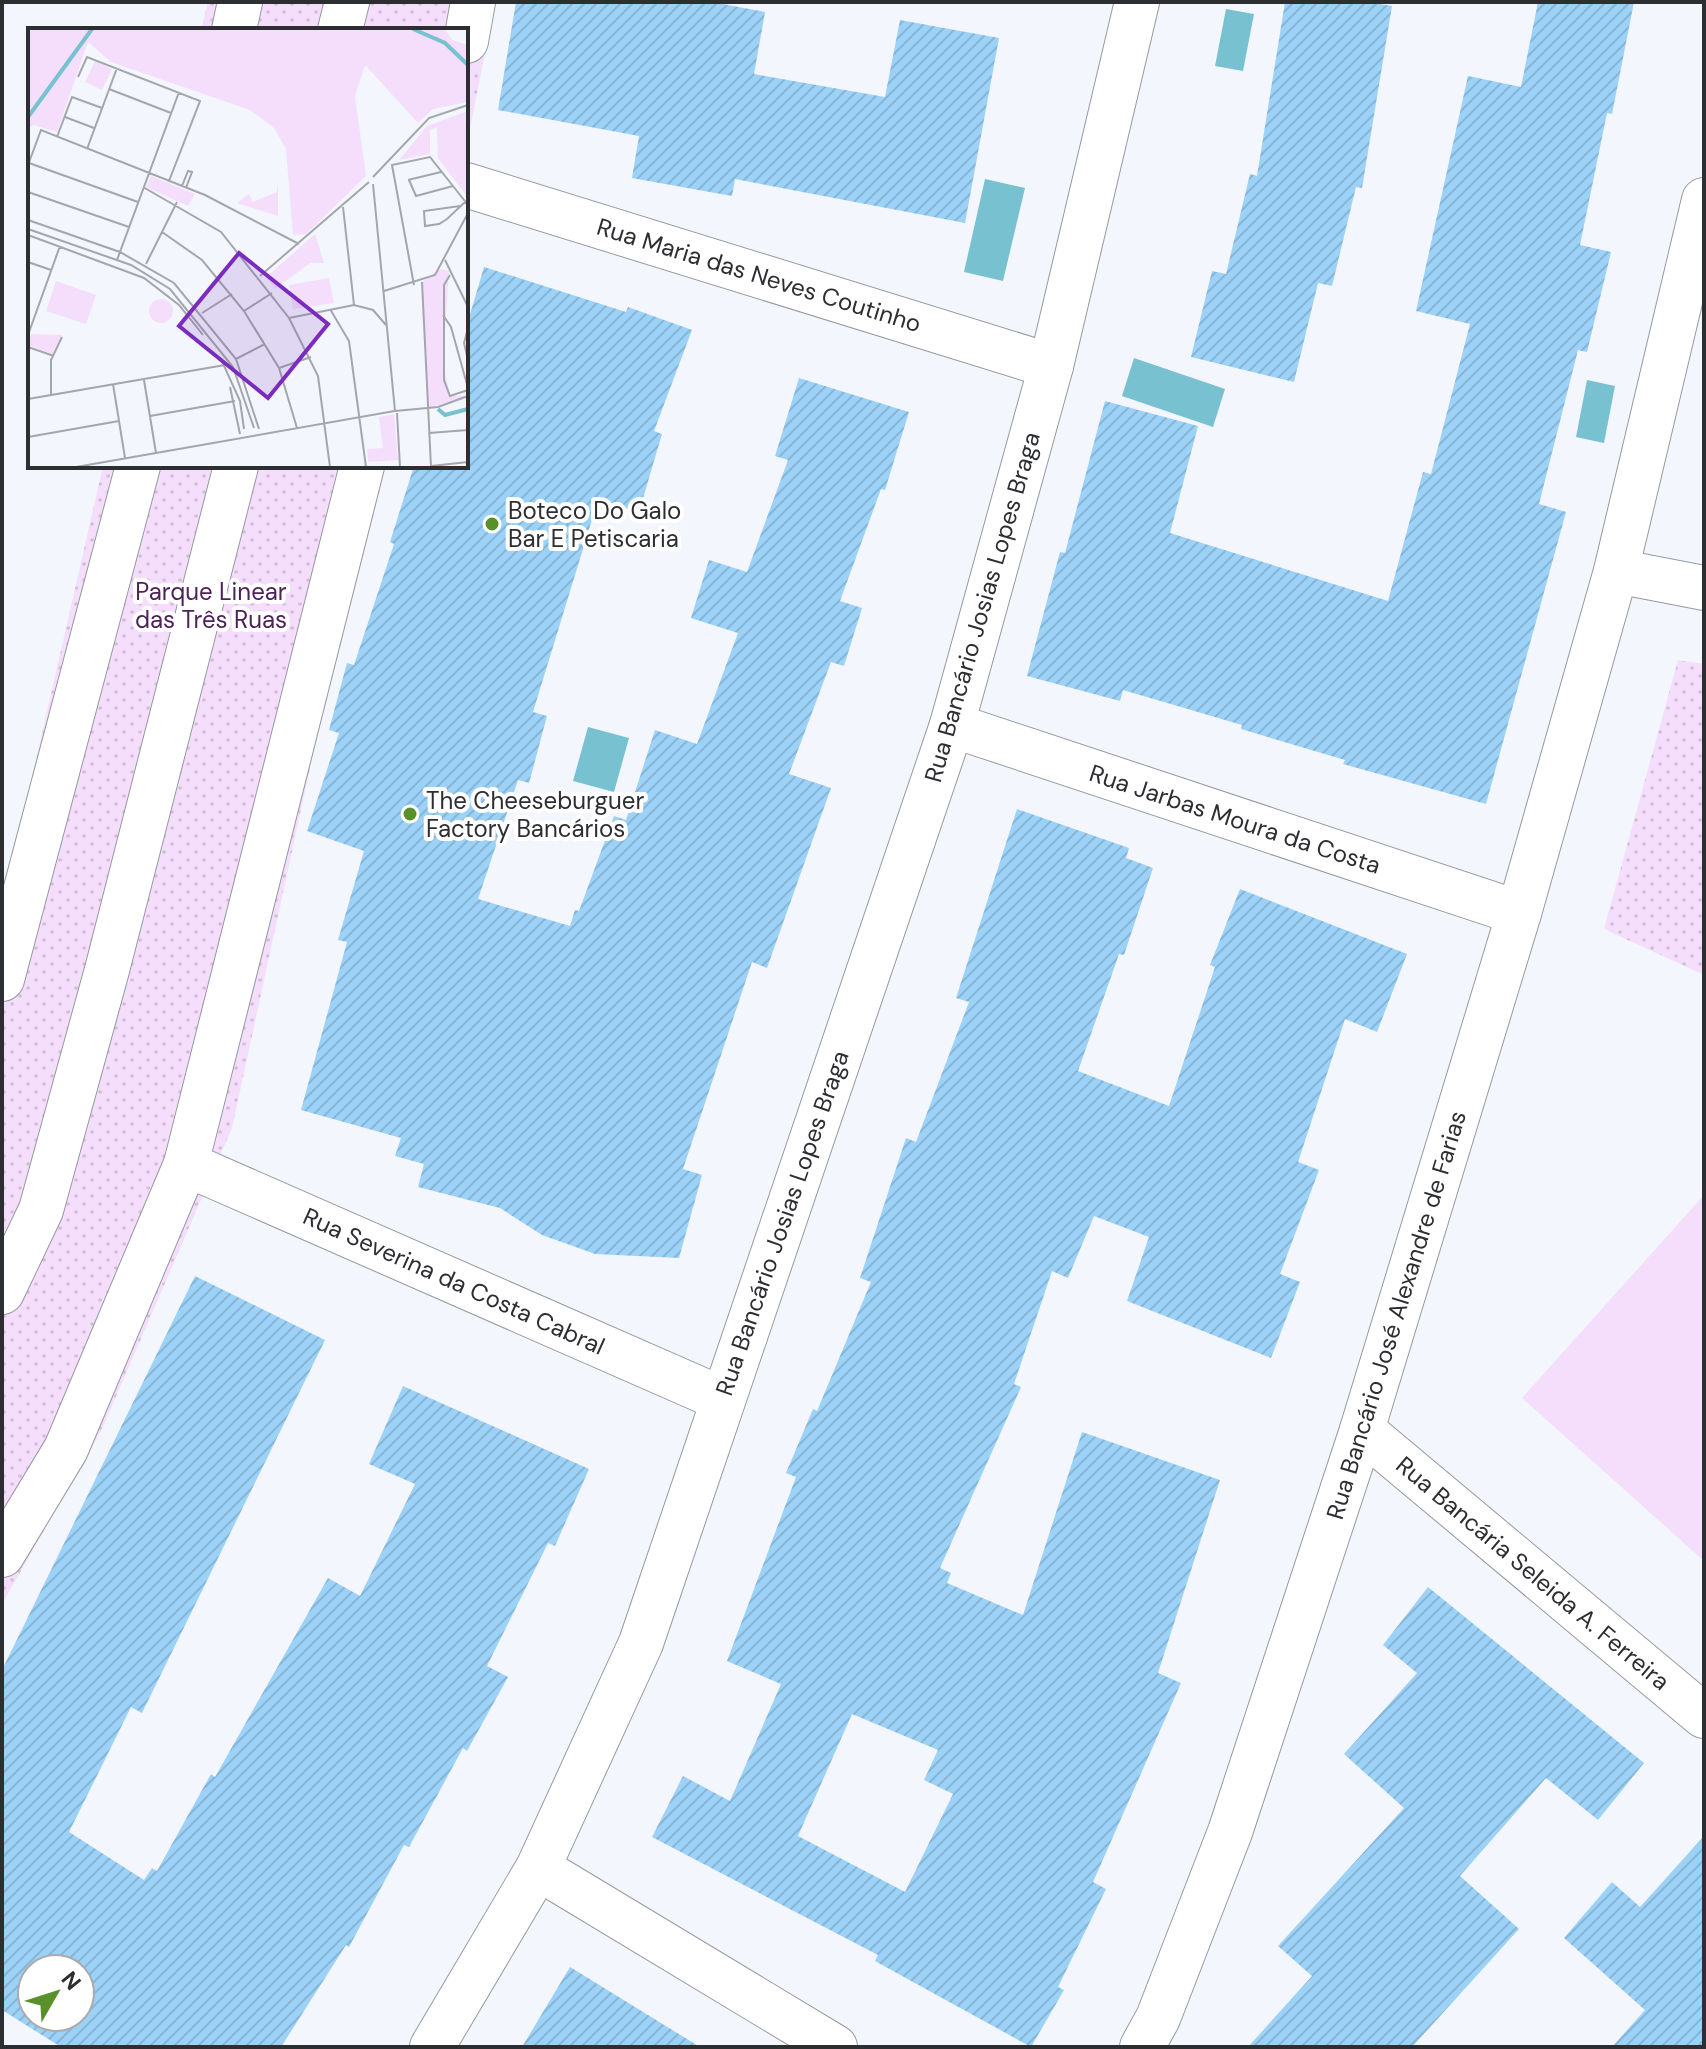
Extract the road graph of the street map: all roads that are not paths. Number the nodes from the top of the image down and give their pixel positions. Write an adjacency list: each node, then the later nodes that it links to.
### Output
1 (240, 2): 5 (street)
2 (347, 2): 6 (street)
3 (473, 2): 7 (street)
4 (1137, 2): 10 (street, Rua Bancário Josias Lopes Braga)
5 (234, 28)
6 (340, 28)
7 (468, 30)
8 (468, 186): 10 (street, Rua Maria das Neves Coutinho)
9 (1704, 200): 14 (street, Rua Bancário José Alexandre de Farias)
10 (1051, 366): 16 (street, Rua Bancário Josias Lopes Braga)
11 (137, 468): 18 (street)
12 (235, 468): 20 (street)
13 (361, 468): 19 (street)
14 (1616, 571): 15 (street); 17 (street, Rua Bancário José Alexandre de Farias)
15 (1704, 588)
16 (952, 725): 17 (street, Rua Jarbas Moura da Costa); 21 (street, Rua Bancário Josias Lopes Braga)
17 (1519, 913): 22 (street, Rua Bancário José Alexandre de Farias)
18 (2, 979)
19 (186, 1164): 21 (street, Rua Severina da Costa Cabral); 23 (street)
20 (2, 1292)
21 (722, 1399): 25 (street, Rua Bancário Josias Lopes Braga)
22 (1362, 1430): 24 (street, Rua Bancária Seleida A. Ferreira); 28 (street, Rua Bancário José Alexandre de Farias)
23 (2, 1555)
24 (1704, 1716)
25 (538, 1868): 26 (street, Rua Bancário Josias Lopes Braga); 27 (street)
26 (432, 2047)
27 (835, 2047)
28 (1142, 2047)

